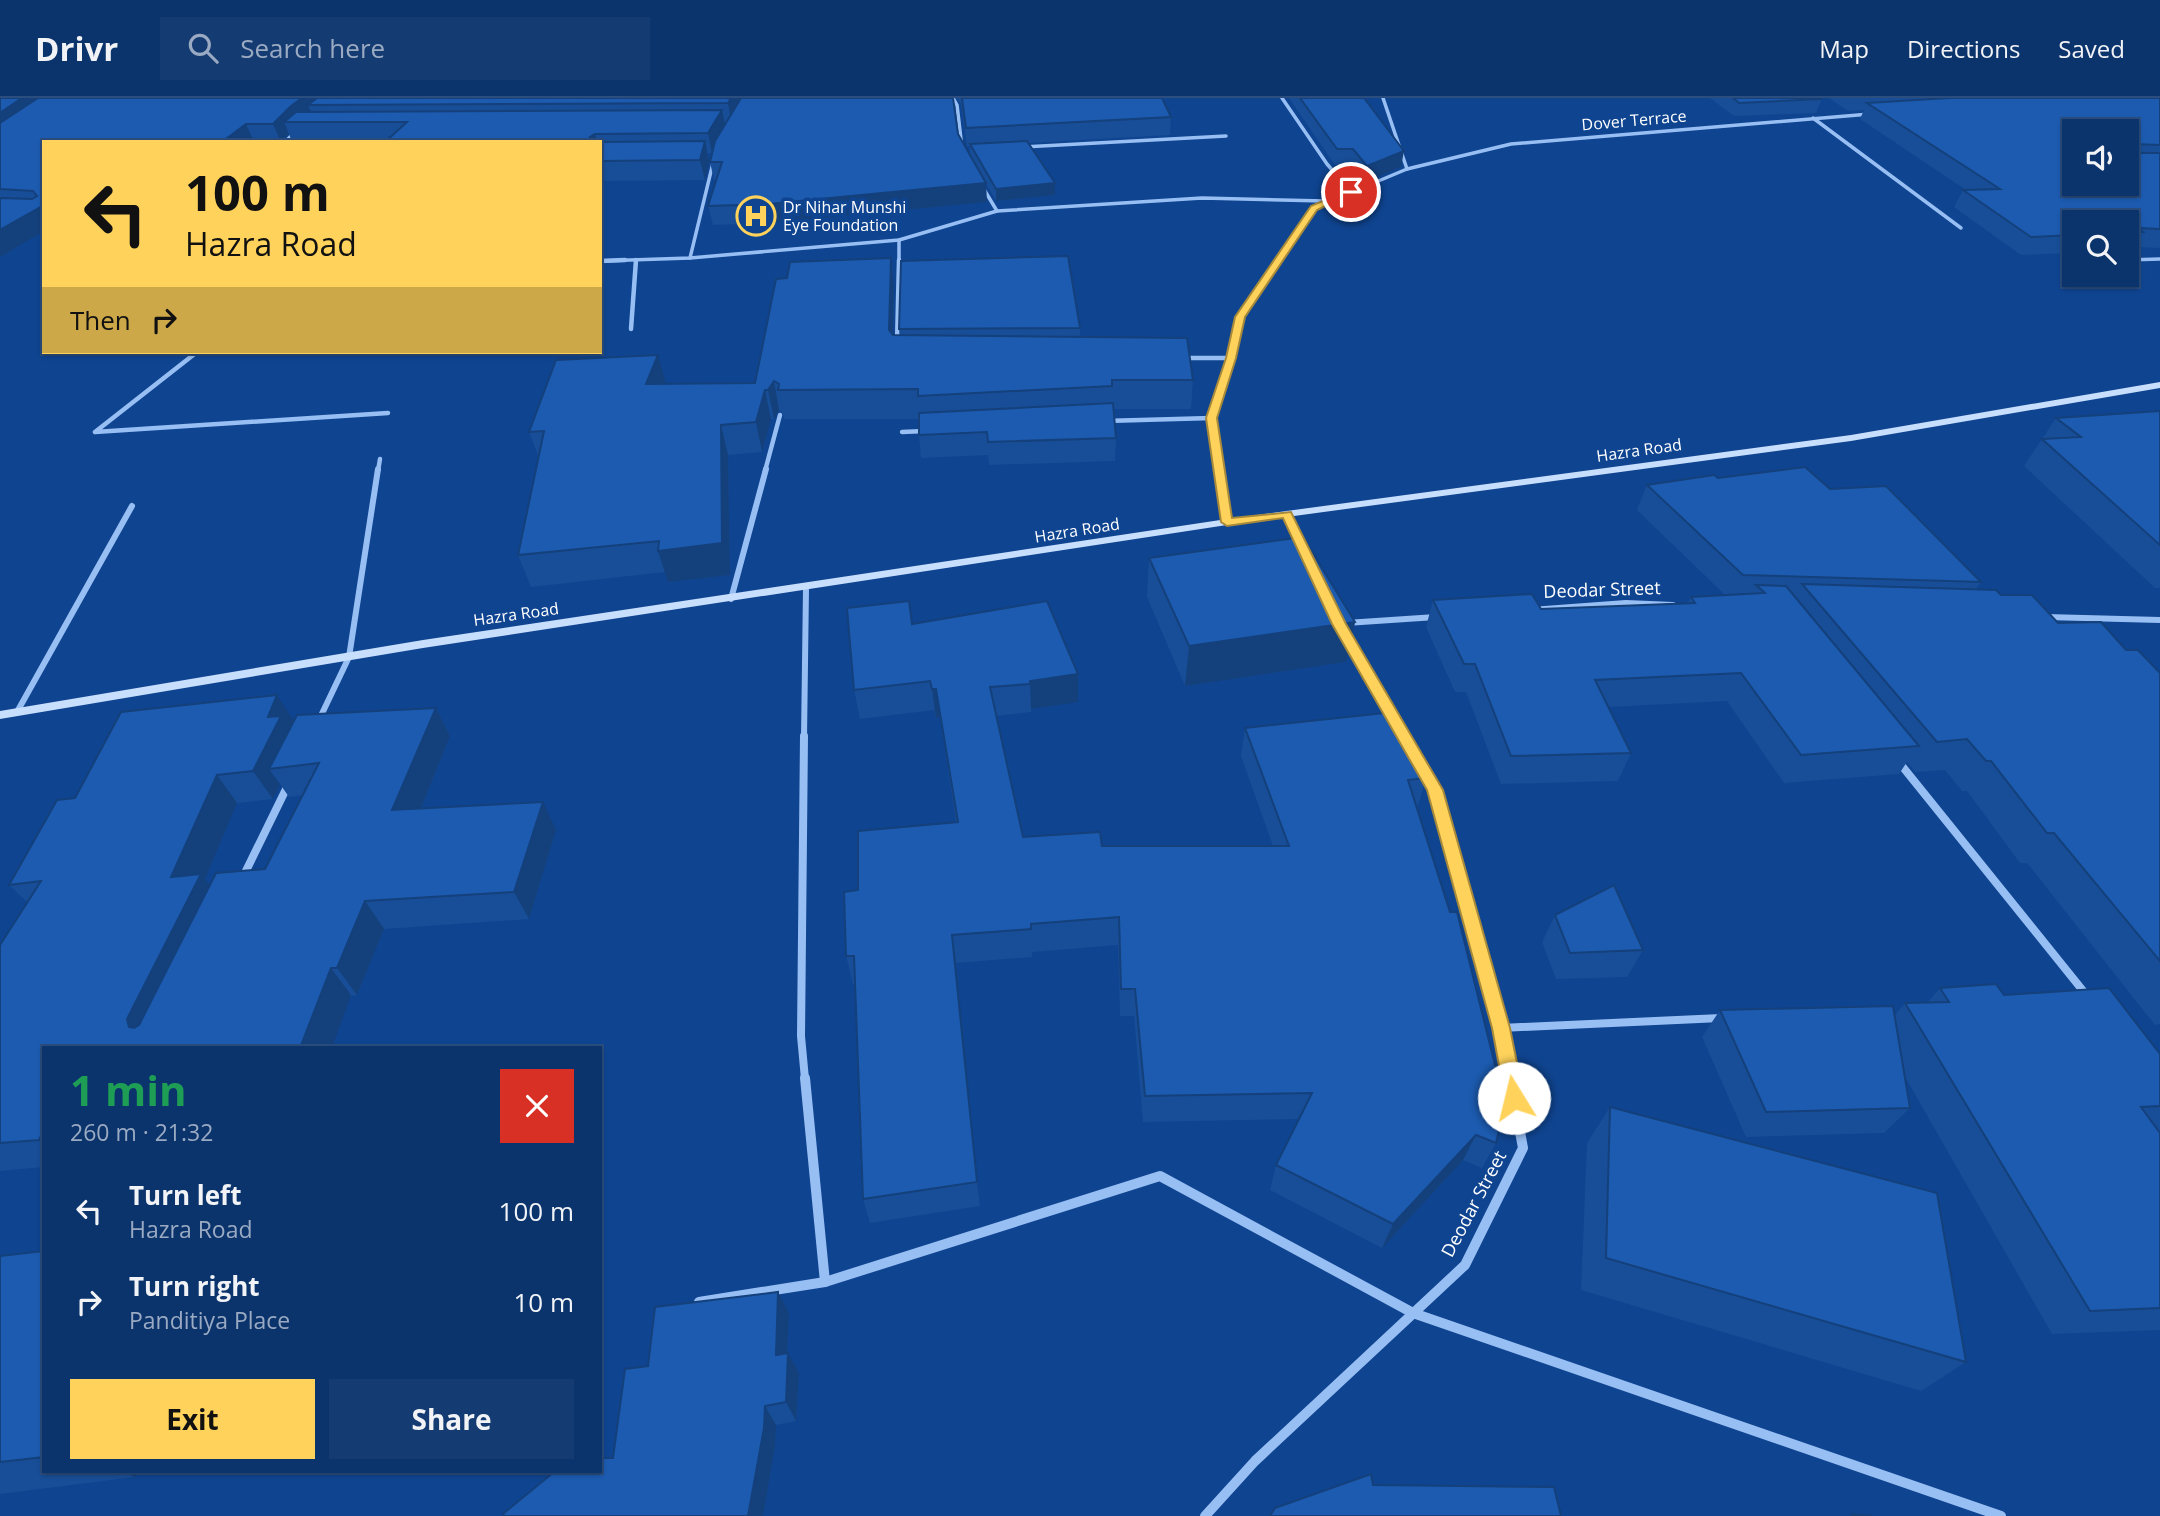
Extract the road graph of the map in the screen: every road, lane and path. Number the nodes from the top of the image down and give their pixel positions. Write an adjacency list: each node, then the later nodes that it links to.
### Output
1 (953, 98): 10 (street)
2 (1282, 98): 14 (street)
3 (1382, 98): 12 (street)
4 (1881, 113): 5 (street, Dover Terrace)
5 (1812, 117): 12 (street, Dover Terrace); 17 (street)
6 (301, 127): 8 (street)
7 (1226, 136): 9 (street)
8 (287, 140)
9 (1016, 148)
10 (963, 151)
11 (715, 157): 19 (street)
12 (1407, 169): 14 (street, Dover Terrace)
13 (976, 175): 16 (street)
14 (1351, 192): 15 (street, Dover Terrace)
15 (1329, 201): 16 (street); 28 (street)
16 (996, 211): 18 (street)
17 (1961, 228)
18 (899, 240): 19 (street); 25 (street)
19 (690, 258): 21 (street)
20 (2160, 259): 22 (street)
21 (636, 260): 23 (street); 24 (street)
22 (2139, 260)
23 (602, 261)
24 (631, 329)
25 (897, 345)
26 (194, 354): 30 (street)
27 (1176, 358): 28 (street)
28 (1231, 358): 32 (street)
29 (2160, 385): 38 (main road, Hazra Road)
30 (388, 414)
31 (780, 415): 42 (street)
32 (1212, 418): 33 (street); 39 (street)
33 (1101, 421)
34 (928, 430): 35 (street)
35 (902, 432)
36 (380, 459): 48 (street)
37 (132, 506): 49 (street)
38 (1287, 514): 39 (main road, Hazra Road); 40 (street)
39 (1227, 522): 41 (main road, Hazra Road)
40 (1304, 551)
41 (806, 588): 42 (main road, Hazra Road); 60 (street)
42 (731, 599): 48 (main road, Hazra Road)
43 (1680, 605): 44 (street, Deodar Street)
44 (1516, 611)
45 (1448, 616): 52 (street)
46 (2036, 616): 47 (street)
47 (2160, 620)
48 (349, 657): 49 (main road, Hazra Road); 51 (street)
49 (17, 712): 50 (main road, Hazra Road)
50 (0, 715)
51 (314, 731)
52 (1401, 731)
53 (1407, 743): 59 (street, Deodar Street)
54 (1888, 750): 57 (street)
55 (290, 780): 56 (street)
56 (237, 890)
57 (2090, 1000)
58 (1731, 1017): 59 (street)
59 (1501, 1028): 62 (street, Deodar Street)
60 (825, 1282): 61 (street); 62 (street)
61 (691, 1303)
62 (1413, 1313): 63 (street, Deodar Street); 64 (street)
63 (1205, 1516)
64 (2001, 1516)

